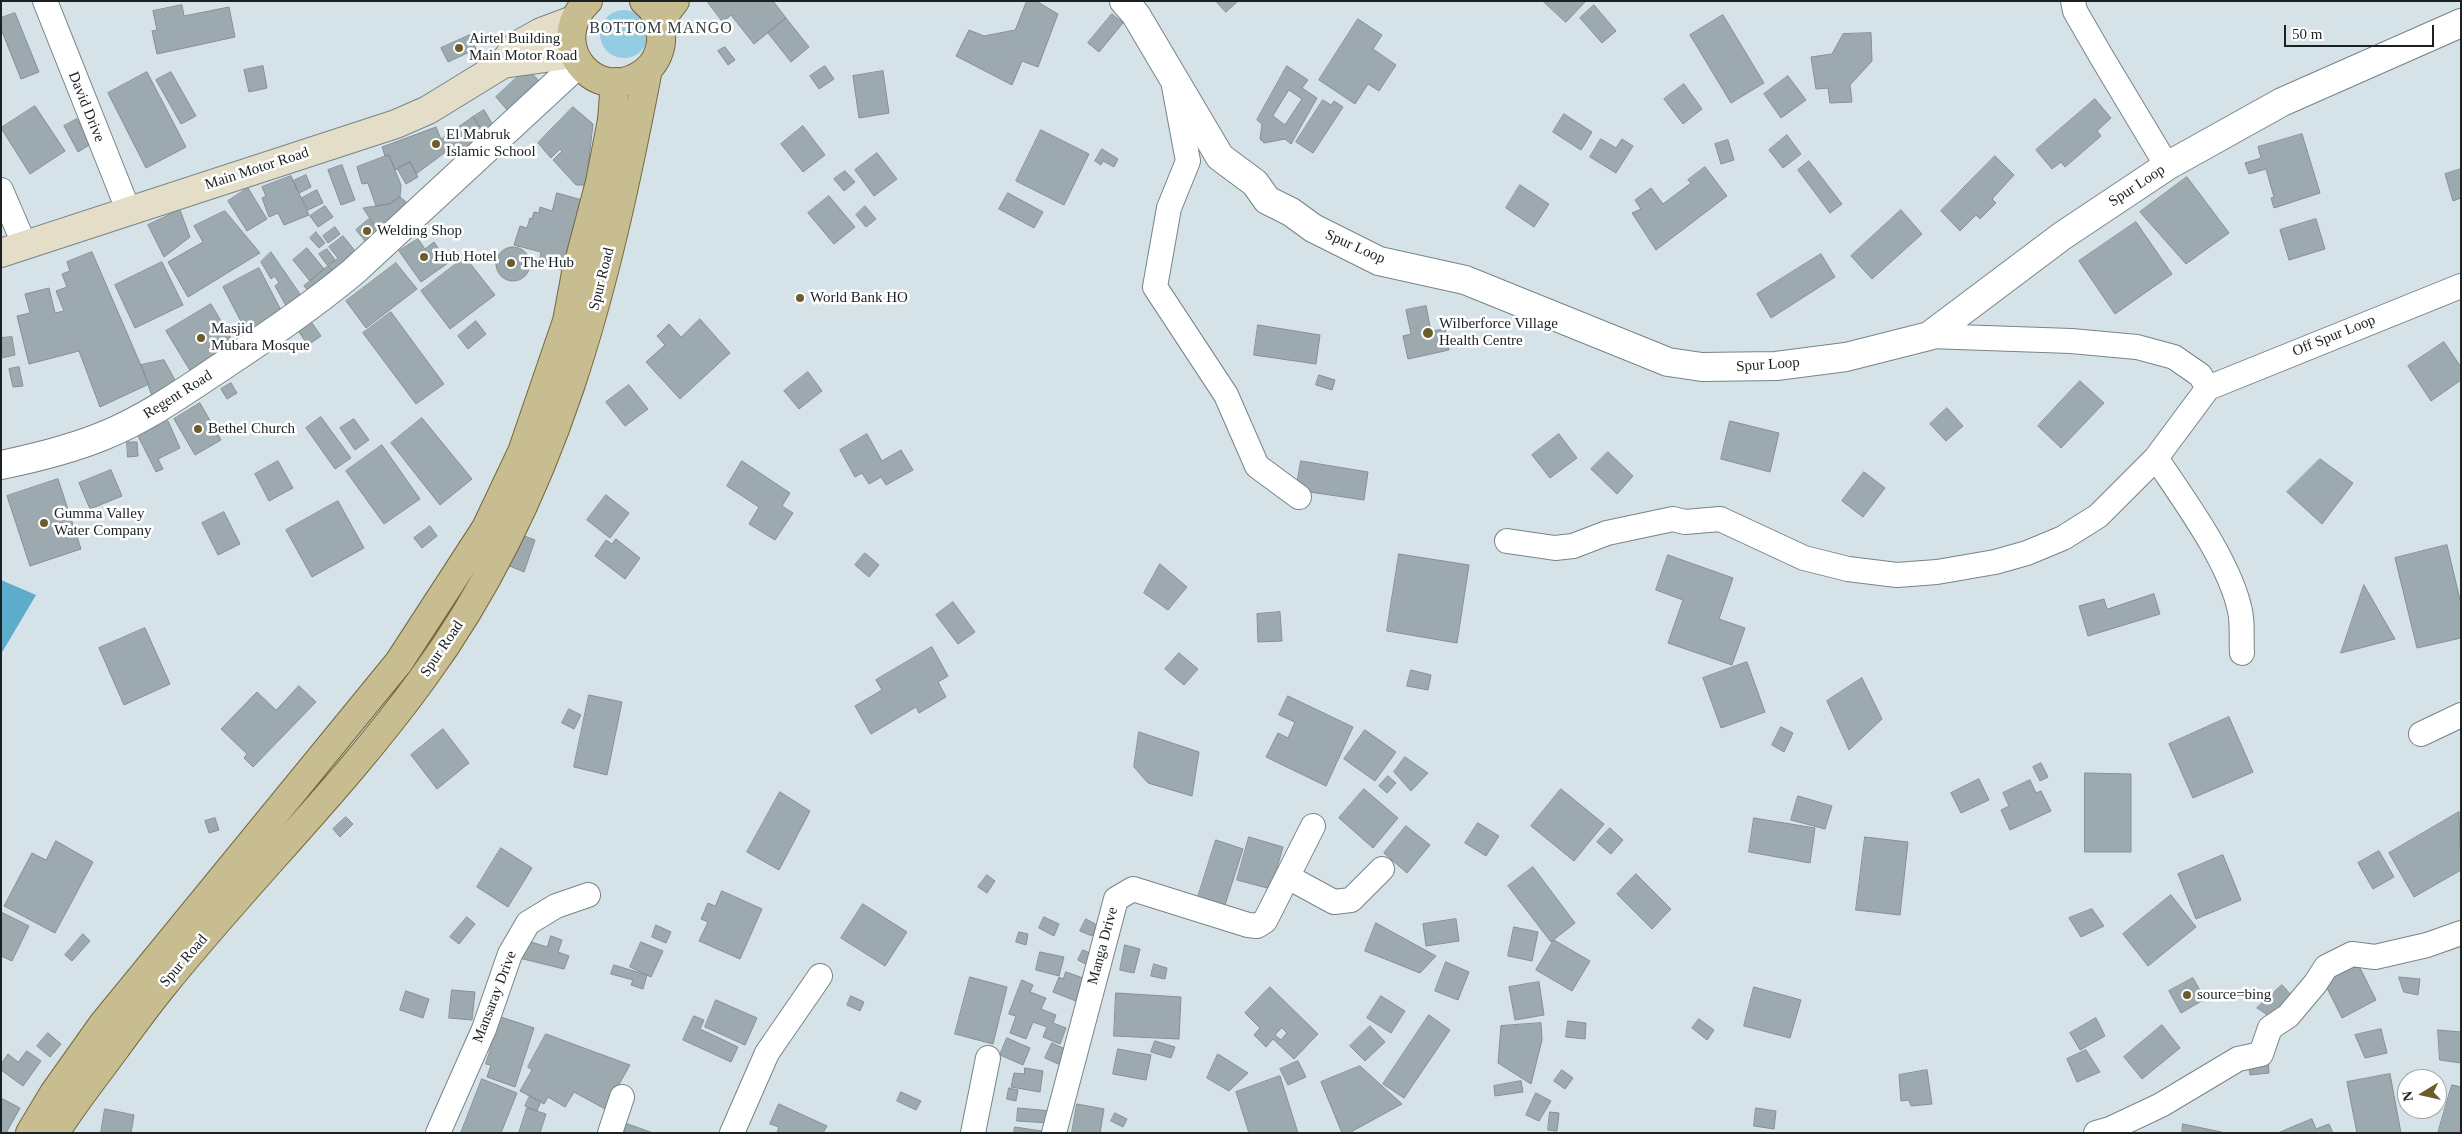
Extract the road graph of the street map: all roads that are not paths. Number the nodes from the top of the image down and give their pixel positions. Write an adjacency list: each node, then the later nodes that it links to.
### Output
1 (45, 1): 14 (street, David Drive)
2 (1124, 1): 10 (street, Spur Loop)
3 (2073, 1): 12 (street)
4 (659, 8): 9 (main road, Spur Road)
5 (581, 11): 7 (main road); 8 (main road, Main Motor Road)
6 (2461, 23): 12 (street, Spur Loop)
7 (576, 58): 8 (main road, Main Motor Road); 11 (main road); 21 (street, Regent Road)
8 (503, 64): 14 (main road, Main Motor Road)
9 (648, 69): 11 (main road); 17 (main road, Spur Road)
10 (1174, 81): 18 (street, Spur Loop); 22 (street)
11 (615, 82): 17 (main road, Spur Road)
12 (2167, 166): 18 (street, Spur Loop)
13 (1, 190): 15 (street)
14 (130, 212): 15 (main road, Main Motor Road)
15 (13, 249)
16 (2461, 286): 19 (street, Off Spur Loop)
17 (579, 322): 33 (main road, Spur Road)
18 (1928, 336): 19 (street)
19 (2208, 388): 20 (street)
20 (2156, 458): 23 (street); 24 (street)
21 (1, 465)
22 (1299, 497)
23 (1507, 541)
24 (2242, 653)
25 (2461, 715): 26 (street)
26 (2421, 734)
27 (1313, 826): 29 (street, Manga Drive)
28 (1382, 869): 29 (street)
29 (1288, 877): 42 (street, Manga Drive)
30 (588, 895): 38 (street, Mansaray Drive)
31 (2461, 933): 43 (street)
32 (820, 976): 40 (street)
33 (153, 979): 36 (main road, Spur Road); 37 (main road, Spur Road)
34 (988, 1058): 41 (street)
35 (622, 1097): 39 (street)
36 (30, 1133)
37 (55, 1133)
38 (438, 1133)
39 (610, 1133)
40 (732, 1133)
41 (972, 1133)
42 (1054, 1133)
43 (2096, 1133)

